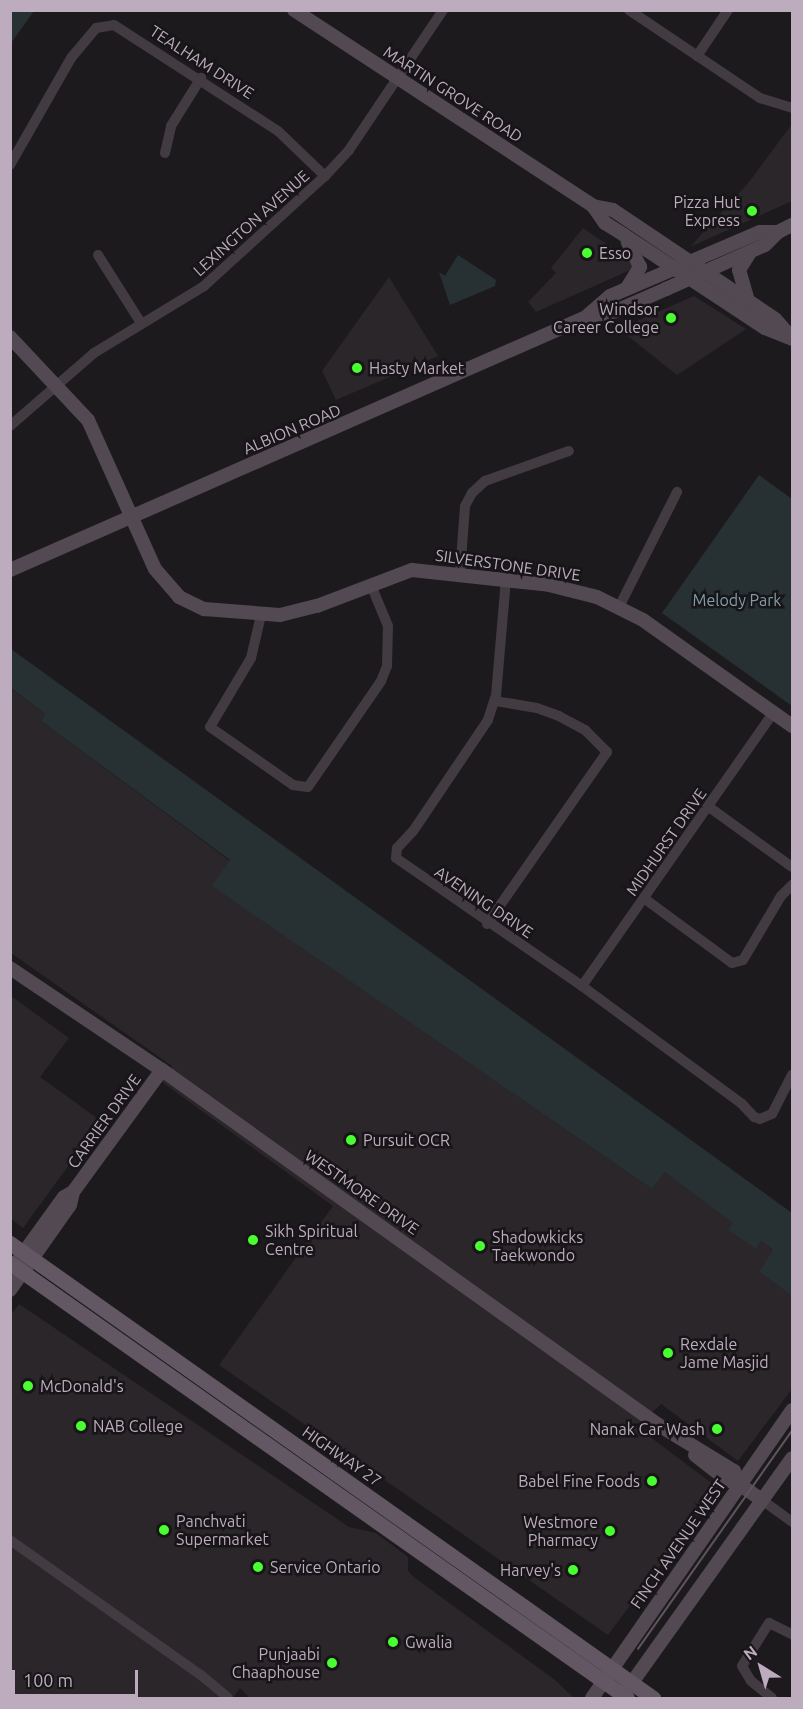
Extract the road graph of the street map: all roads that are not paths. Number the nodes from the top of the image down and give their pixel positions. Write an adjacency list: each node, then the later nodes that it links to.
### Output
1 (294, 10): 7 (main road, MARTIN GROVE ROAD)
2 (443, 10): 7 (street, LEXINGTON AVENUE)
3 (629, 10): 5 (street)
4 (728, 10): 5 (street)
5 (697, 56): 8 (street)
6 (201, 78): 9 (street); 10 (street, TEALHAM DRIVE); 11 (street, TEALHAM DRIVE)
7 (398, 78): 11 (street, LEXINGTON AVENUE); 12 (main road, MARTIN GROVE ROAD)
8 (792, 108)
9 (165, 153)
10 (11, 164)
11 (324, 176): 25 (street, LEXINGTON AVENUE)
12 (593, 206): 15 (main road, MARTIN GROVE ROAD); 18 (main road, MARTIN GROVE ROAD)
13 (792, 225): 14 (main road, ALBION ROAD)
14 (778, 232): 16 (main road, ALBION ROAD); 18 (main road, ALBION ROAD)
15 (624, 235): 19 (main road, MARTIN GROVE ROAD); 22 (main road)
16 (753, 250): 20 (main road, ALBION ROAD); 23 (main road)
17 (98, 255): 25 (street)
18 (690, 262): 19 (main road, ALBION ROAD); 20 (main road, MARTIN GROVE ROAD)
19 (675, 269): 21 (main road, MARTIN GROVE ROAD); 22 (main road, ALBION ROAD)
20 (705, 272): 21 (main road, ALBION ROAD); 23 (main road, MARTIN GROVE ROAD)
21 (690, 279): 24 (main road, ALBION ROAD); 27 (main road, MARTIN GROVE ROAD)
22 (626, 290): 24 (main road, ALBION ROAD)
23 (748, 301): 27 (main road, MARTIN GROVE ROAD)
24 (586, 317): 32 (main road, ALBION ROAD)
25 (141, 323): 28 (street, LEXINGTON AVENUE)
26 (10, 337): 28 (main road, SILVERSTONE DRIVE)
27 (792, 339)
28 (57, 386): 29 (street, LEXINGTON AVENUE); 32 (main road, SILVERSTONE DRIVE)
29 (10, 426)
30 (569, 451): 34 (street)
31 (677, 492): 37 (street)
32 (132, 516): 33 (main road, ALBION ROAD); 38 (main road, SILVERSTONE DRIVE)
33 (10, 570)
34 (460, 574): 35 (main road, SILVERSTONE DRIVE); 36 (main road, SILVERSTONE DRIVE)
35 (506, 579): 37 (main road, SILVERSTONE DRIVE); 39 (street, AVENING DRIVE)
36 (371, 585): 38 (main road, SILVERSTONE DRIVE); 38 (street)
37 (619, 607): 40 (main road, SILVERSTONE DRIVE)
38 (261, 615)
39 (495, 701): 46 (street, AVENING DRIVE); 46 (street)
40 (773, 713): 41 (main road, SILVERSTONE DRIVE); 42 (street, MIDHURST DRIVE)
41 (792, 726)
42 (709, 807): 43 (street); 45 (street, MIDHURST DRIVE)
43 (792, 867)
44 (792, 885): 45 (street)
45 (645, 898): 48 (street, MIDHURST DRIVE)
46 (487, 924): 48 (street, AVENING DRIVE)
47 (10, 968): 49 (main road, WESTMORE DRIVE)
48 (582, 987): 50 (street, AVENING DRIVE)
49 (162, 1070): 52 (main road, CARRIER DRIVE); 57 (main road, WESTMORE DRIVE)
50 (792, 1075)
51 (10, 1243): 52 (main road, HIGHWAY 27)
52 (29, 1256): 53 (main road, CARRIER DRIVE); 62 (main road, HIGHWAY 27)
53 (14, 1267): 54 (main road, CARRIER DRIVE); 62 (main road, HIGHWAY 27)
54 (10, 1290)
55 (792, 1410): 57 (main road, FINCH AVENUE WEST)
56 (792, 1458): 58 (main road)
57 (740, 1484): 58 (main road, WESTMORE DRIVE); 62 (main road, FINCH AVENUE WEST)
58 (762, 1500): 59 (street, WESTMORE DRIVE); 63 (main road)
59 (792, 1522)
60 (10, 1540): 64 (street)
61 (792, 1634): 67 (street)
62 (608, 1681): 63 (main road, HIGHWAY 27); 65 (main road, FINCH AVENUE WEST)
63 (626, 1694): 66 (main road, HIGHWAY 27)
64 (228, 1698)
65 (592, 1698)
66 (653, 1698)
67 (772, 1698)

